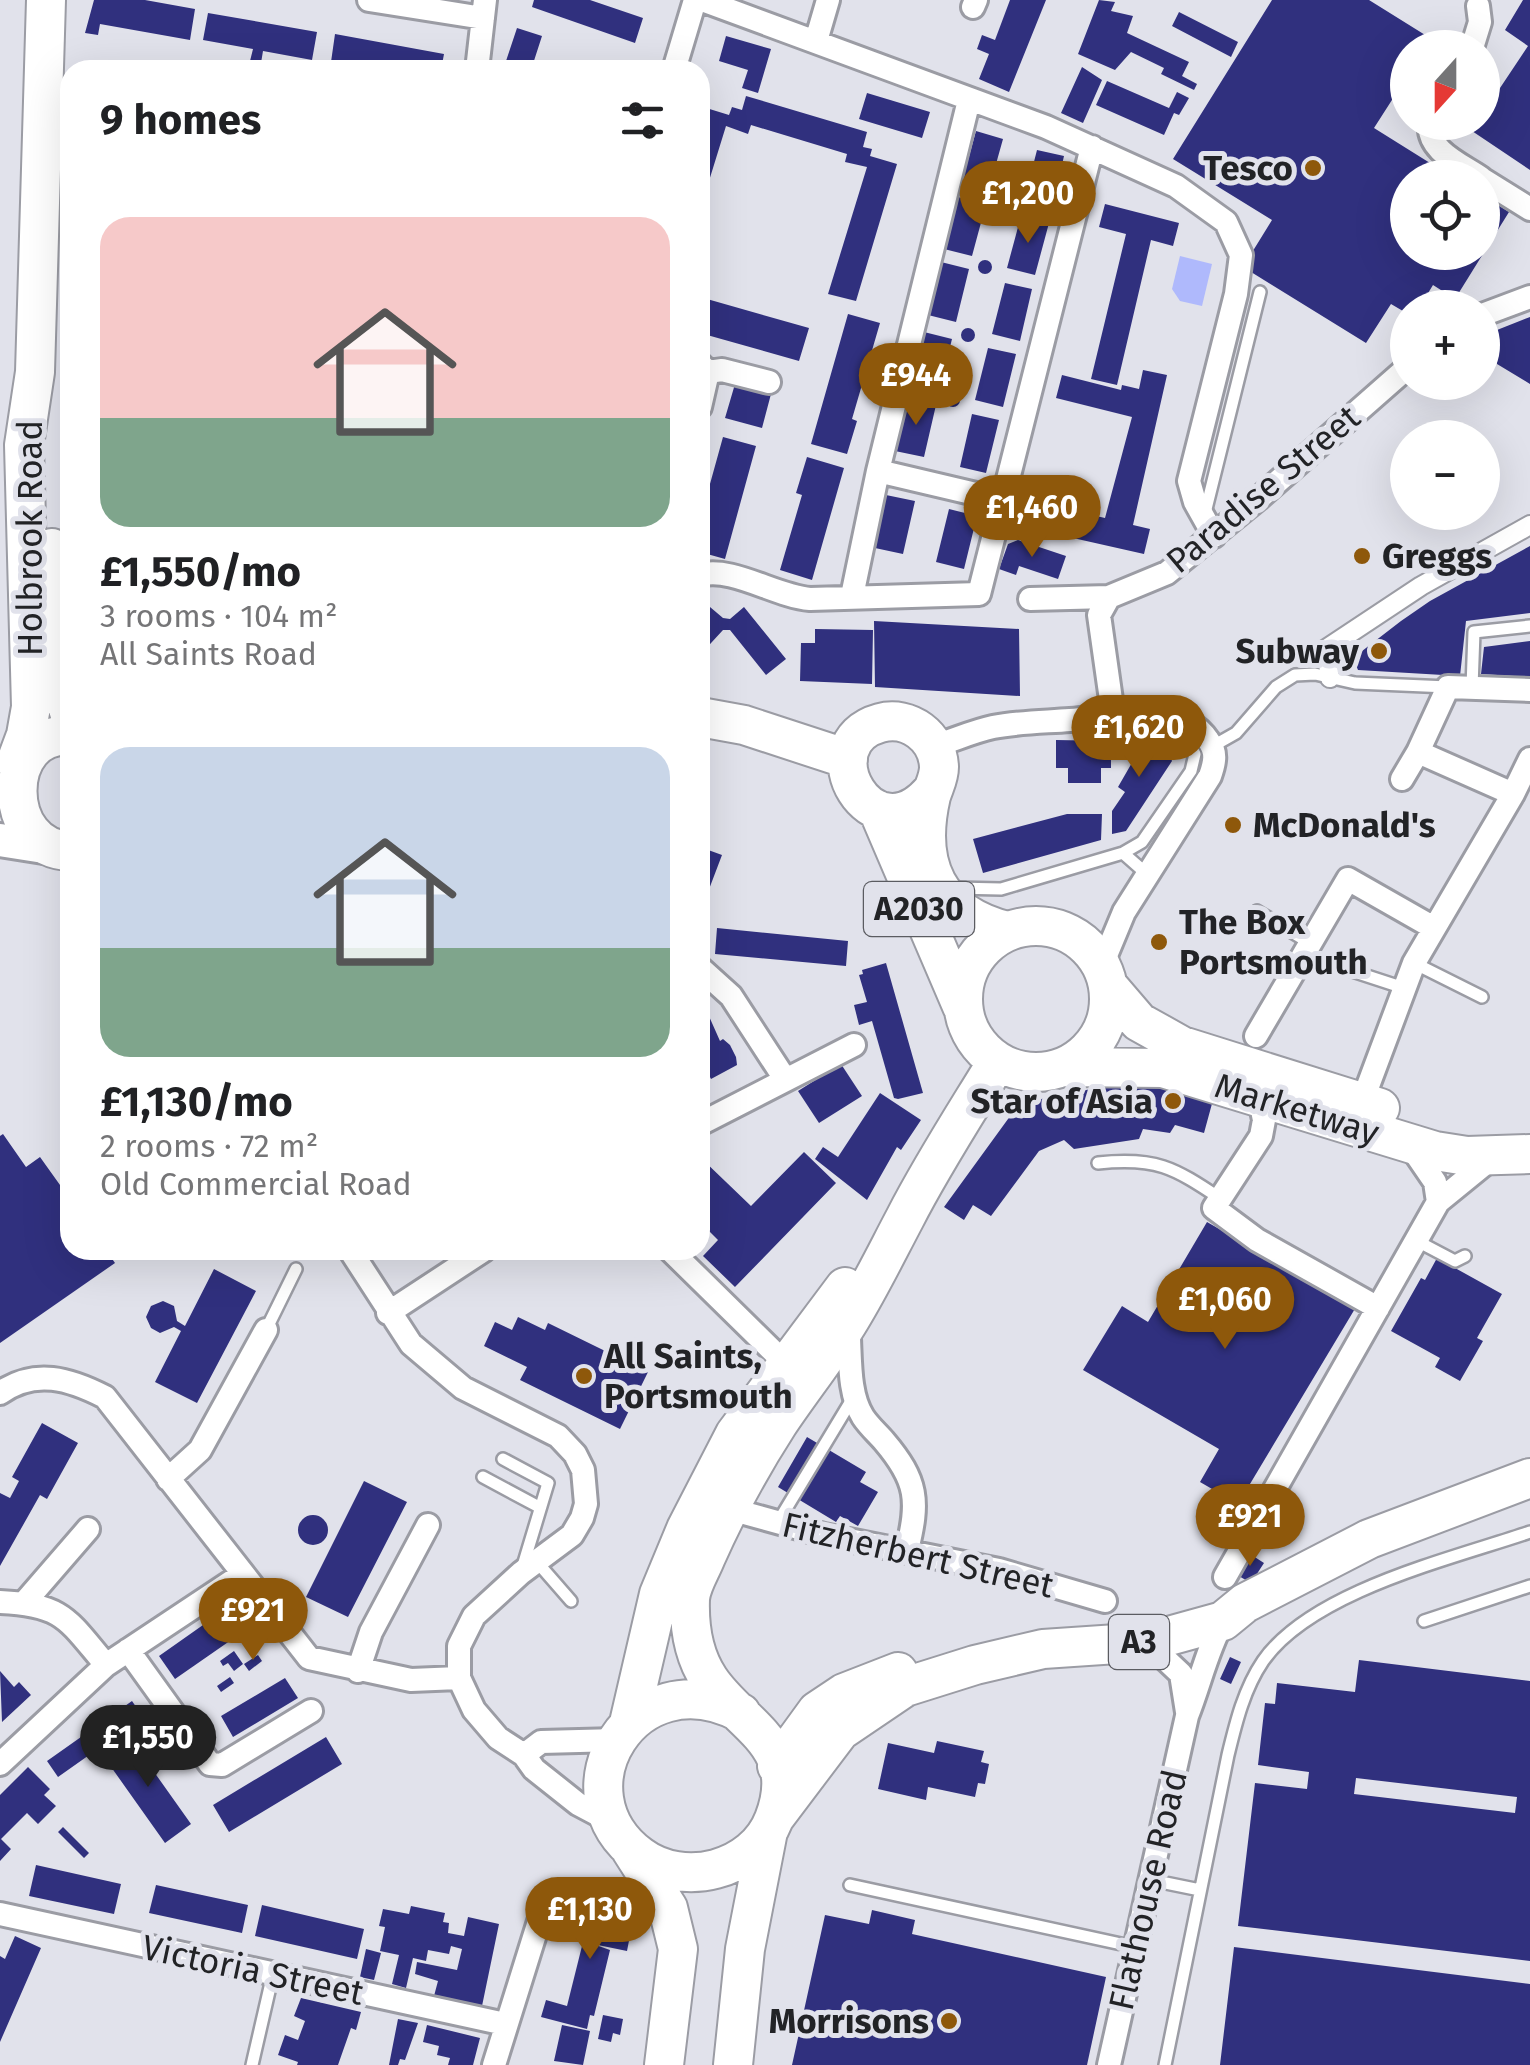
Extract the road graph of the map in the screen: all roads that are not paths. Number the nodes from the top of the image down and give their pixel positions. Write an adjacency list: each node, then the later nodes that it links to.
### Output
1 (46, 0): 22 (main road, Holbrook Road)
2 (369, 0): 7 (street)
3 (699, 0): 6 (street); 11 (street)
4 (828, 0): 9 (street)
5 (1479, 2): 8 (street)
6 (742, 6): 9 (street)
7 (484, 9): 10 (street)
8 (1478, 30)
9 (816, 41): 12 (street)
10 (477, 60)
11 (678, 60)
12 (969, 100): 14 (street); 25 (street)
13 (1433, 140): 15 (street)
14 (1092, 147): 26 (street); 28 (street)
15 (1455, 160)
16 (1500, 190): 17 (street)
17 (1530, 210)
18 (1260, 292): 28 (lane)
19 (1530, 297): 20 (street)
20 (1500, 308)
21 (710, 369): 24 (street)
22 (35, 372): 35 (main road, Holbrook Road); 48 (main road, Holbrook Road)
23 (1390, 381): 28 (street, Paradise Street)
24 (769, 382)
25 (878, 471): 26 (street); 30 (street)
26 (1002, 500): 30 (street)
27 (1530, 525): 34 (street)
28 (1209, 526): 31 (street, Paradise Street)
29 (710, 572): 30 (street)
30 (852, 596)
31 (1109, 597): 32 (street); 39 (street)
32 (1030, 599)
33 (1530, 626): 36 (lane)
34 (1330, 678): 37 (lane); 44 (lane)
35 (60, 680)
36 (1472, 687): 37 (street); 38 (street)
37 (1448, 688): 45 (street)
38 (1530, 690)
39 (1113, 714): 41 (street); 44 (street)
40 (710, 719): 47 (main road)
41 (1070, 720): 43 (street); 55 (lane)
42 (60, 737): 48 (main road)
43 (934, 746): 47 (main road); 50 (main road)
44 (1213, 746): 56 (street)
45 (1418, 752): 49 (street); 51 (street)
46 (1530, 759): 51 (street)
47 (848, 760): 52 (main road)
48 (10, 770): 54 (main road, Holbrook Road)
49 (1402, 779)
50 (932, 791): 52 (main road); 57 (main road, A2030)
51 (1513, 794): 59 (street)
52 (878, 810): 67 (main road, A2030)
53 (0, 840): 54 (main road)
54 (60, 850)
55 (1122, 854): 56 (lane); 57 (lane)
56 (1148, 875): 64 (street)
57 (936, 885): 60 (main road, A2030)
58 (1257, 910): 61 (lane)
59 (1434, 928): 61 (street); 62 (street)
60 (1007, 931): 64 (main road); 67 (main road)
61 (1306, 949): 65 (lane); 68 (street)
62 (1414, 962): 65 (street); 66 (lane)
63 (710, 976): 72 (street)
64 (1106, 976): 71 (main road); 74 (main road, Marketway)
65 (1404, 988): 74 (street)
66 (1482, 997)
67 (962, 1006): 70 (main road)
68 (1256, 1036)
69 (854, 1045): 72 (street)
70 (997, 1062): 71 (main road); 82 (main road)
71 (1064, 1067): 73 (main road, Marketway)
72 (785, 1080): 75 (street)
73 (1259, 1096): 77 (main road, Marketway); 81 (street)
74 (1362, 1102): 76 (main road, Marketway)
75 (710, 1119)
76 (1530, 1132)
77 (1408, 1144): 78 (main road, Marketway); 80 (street)
78 (1512, 1156): 80 (street)
79 (1098, 1163): 81 (lane)
80 (1438, 1202): 83 (street)
81 (1218, 1204): 89 (street)
82 (905, 1217): 91 (main road); 93 (main road)
83 (1417, 1240): 84 (lane); 89 (street)
84 (1464, 1256)
85 (356, 1260): 90 (street)
86 (469, 1260): 90 (street)
87 (680, 1260): 93 (street)
88 (296, 1269): 92 (lane)
89 (1378, 1308): 109 (street)
90 (388, 1313): 107 (street)
91 (848, 1324): 95 (street); 101 (main road)
92 (266, 1330): 99 (street)
93 (785, 1363): 126 (main road)
94 (0, 1393): 99 (street)
95 (854, 1396): 102 (lane); 106 (street)
96 (503, 1458): 100 (lane)
97 (482, 1476): 100 (lane)
98 (1530, 1478): 115 (main road, A3)
99 (168, 1479): 108 (street)
100 (540, 1507): 107 (lane)
101 (730, 1509): 102 (street, Fitzherbert Street); 124 (main road)
102 (778, 1522): 106 (street, Fitzherbert Street)
103 (428, 1524): 121 (street)
104 (88, 1529): 114 (street)
105 (1530, 1532): 134 (lane)
106 (907, 1550): 112 (street, Fitzherbert Street)
107 (529, 1567): 111 (lane); 122 (street)
108 (243, 1574): 118 (street); 121 (street)
109 (1225, 1577)
110 (1530, 1586): 116 (lane)
111 (571, 1600)
112 (1105, 1601)
113 (0, 1602): 114 (street)
114 (24, 1603): 119 (street)
115 (1224, 1620): 117 (main road, A3); 125 (street, Flathouse Road)
116 (1424, 1621)
117 (1147, 1642): 120 (main road, A3); 125 (street)
118 (128, 1650): 119 (street); 123 (street)
119 (106, 1665): 128 (street)
120 (975, 1666): 129 (main road, A3); 130 (main road, A3)
121 (358, 1671): 122 (street)
122 (459, 1678): 127 (street)
123 (311, 1711)
124 (742, 1713): 126 (main road); 129 (main road)
125 (1187, 1716): 132 (street, Flathouse Road)
126 (623, 1731): 127 (street); 131 (main road)
127 (524, 1755): 131 (street)
128 (0, 1764)
129 (778, 1766): 130 (main road)
130 (771, 1824): 131 (main road); 143 (main road, A3)
131 (619, 1833): 142 (main road)
132 (1150, 1880): 134 (lane); 137 (street, Flathouse Road)
133 (850, 1885): 137 (lane)
134 (1200, 1890): 145 (lane)
135 (0, 1914): 138 (street, Victoria Street)
136 (542, 1915): 139 (street)
137 (1135, 1947): 144 (street, Flathouse Road)
138 (273, 1974): 139 (street, Victoria Street); 140 (lane)
139 (506, 2024): 141 (street)
140 (252, 2065)
141 (494, 2065)
142 (664, 2065)
143 (733, 2065)
144 (1109, 2065)
145 (1165, 2065)

